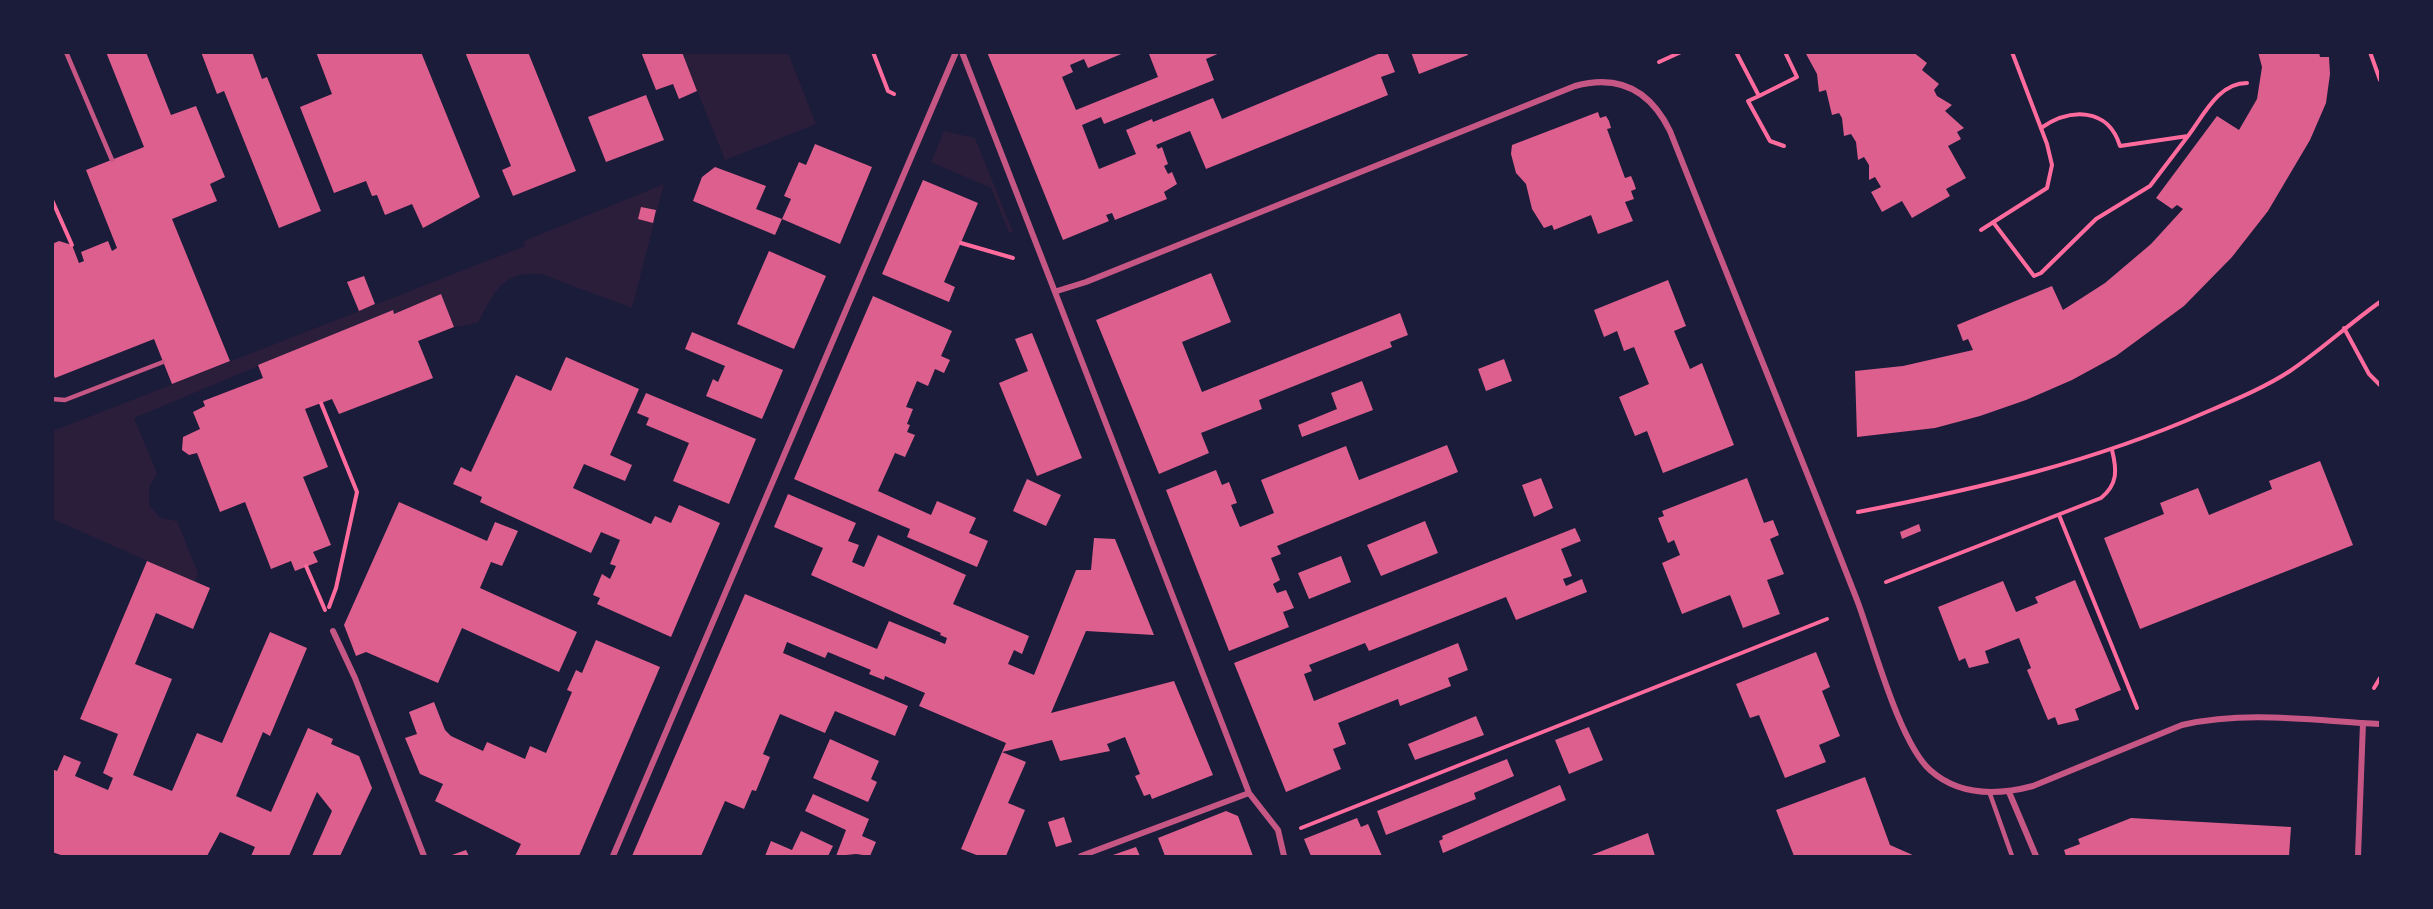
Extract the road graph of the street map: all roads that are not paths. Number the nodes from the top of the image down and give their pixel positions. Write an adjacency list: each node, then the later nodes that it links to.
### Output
1 (66, 52): 4 (lane)
2 (956, 52): 15 (street)
3 (962, 52): 5 (street)
4 (112, 160)
5 (1057, 291): 12 (street); 13 (street)
6 (163, 362): 7 (lane)
7 (52, 399)
8 (333, 631): 14 (street)
9 (2363, 723): 10 (street); 11 (street); 20 (street)
10 (2380, 724)
11 (2009, 792): 13 (street); 19 (street)
12 (1249, 793): 16 (street); 17 (street)
13 (1990, 794): 18 (lane)
14 (424, 856)
15 (613, 856)
16 (1082, 856)
17 (1284, 856)
18 (2012, 856)
19 (2036, 856)
20 (2358, 856)

